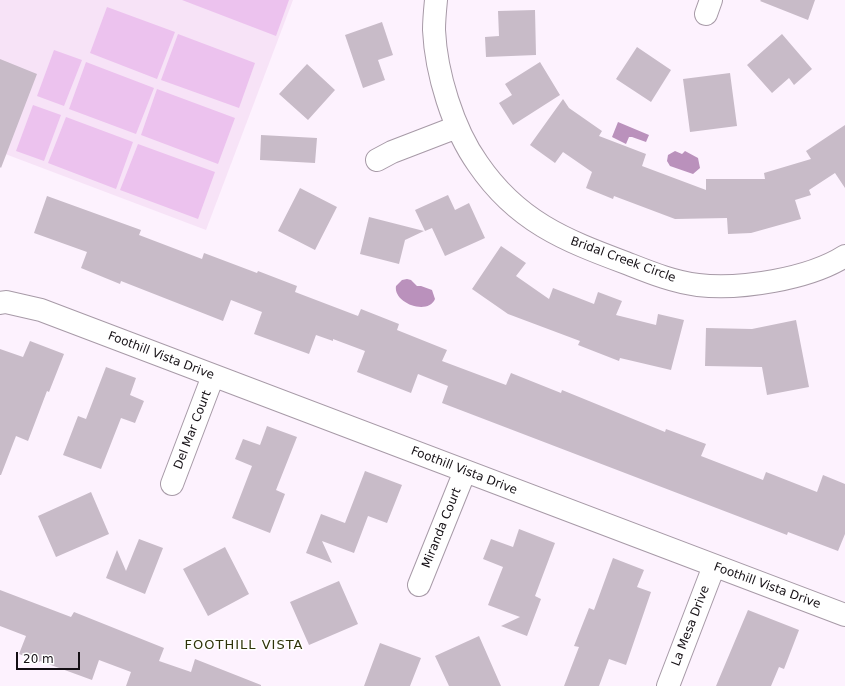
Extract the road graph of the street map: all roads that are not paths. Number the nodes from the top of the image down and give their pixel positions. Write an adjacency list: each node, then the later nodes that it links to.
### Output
1 (436, 0): 2 (street, Bridal Creek Circle)
2 (457, 126): 3 (street); 4 (street, Bridal Creek Circle)
3 (377, 160)
4 (845, 256)
5 (0, 303): 6 (street, Foothill Vista Drive)
6 (213, 376): 7 (street, Foothill Vista Drive); 8 (street, Del Mar Court)
7 (465, 471): 9 (street, Foothill Vista Drive); 10 (street, Miranda Court)
8 (172, 484)
9 (714, 566): 11 (street, Foothill Vista Drive); 12 (street, La Mesa Drive)
10 (419, 585)
11 (845, 615)
12 (668, 686)

